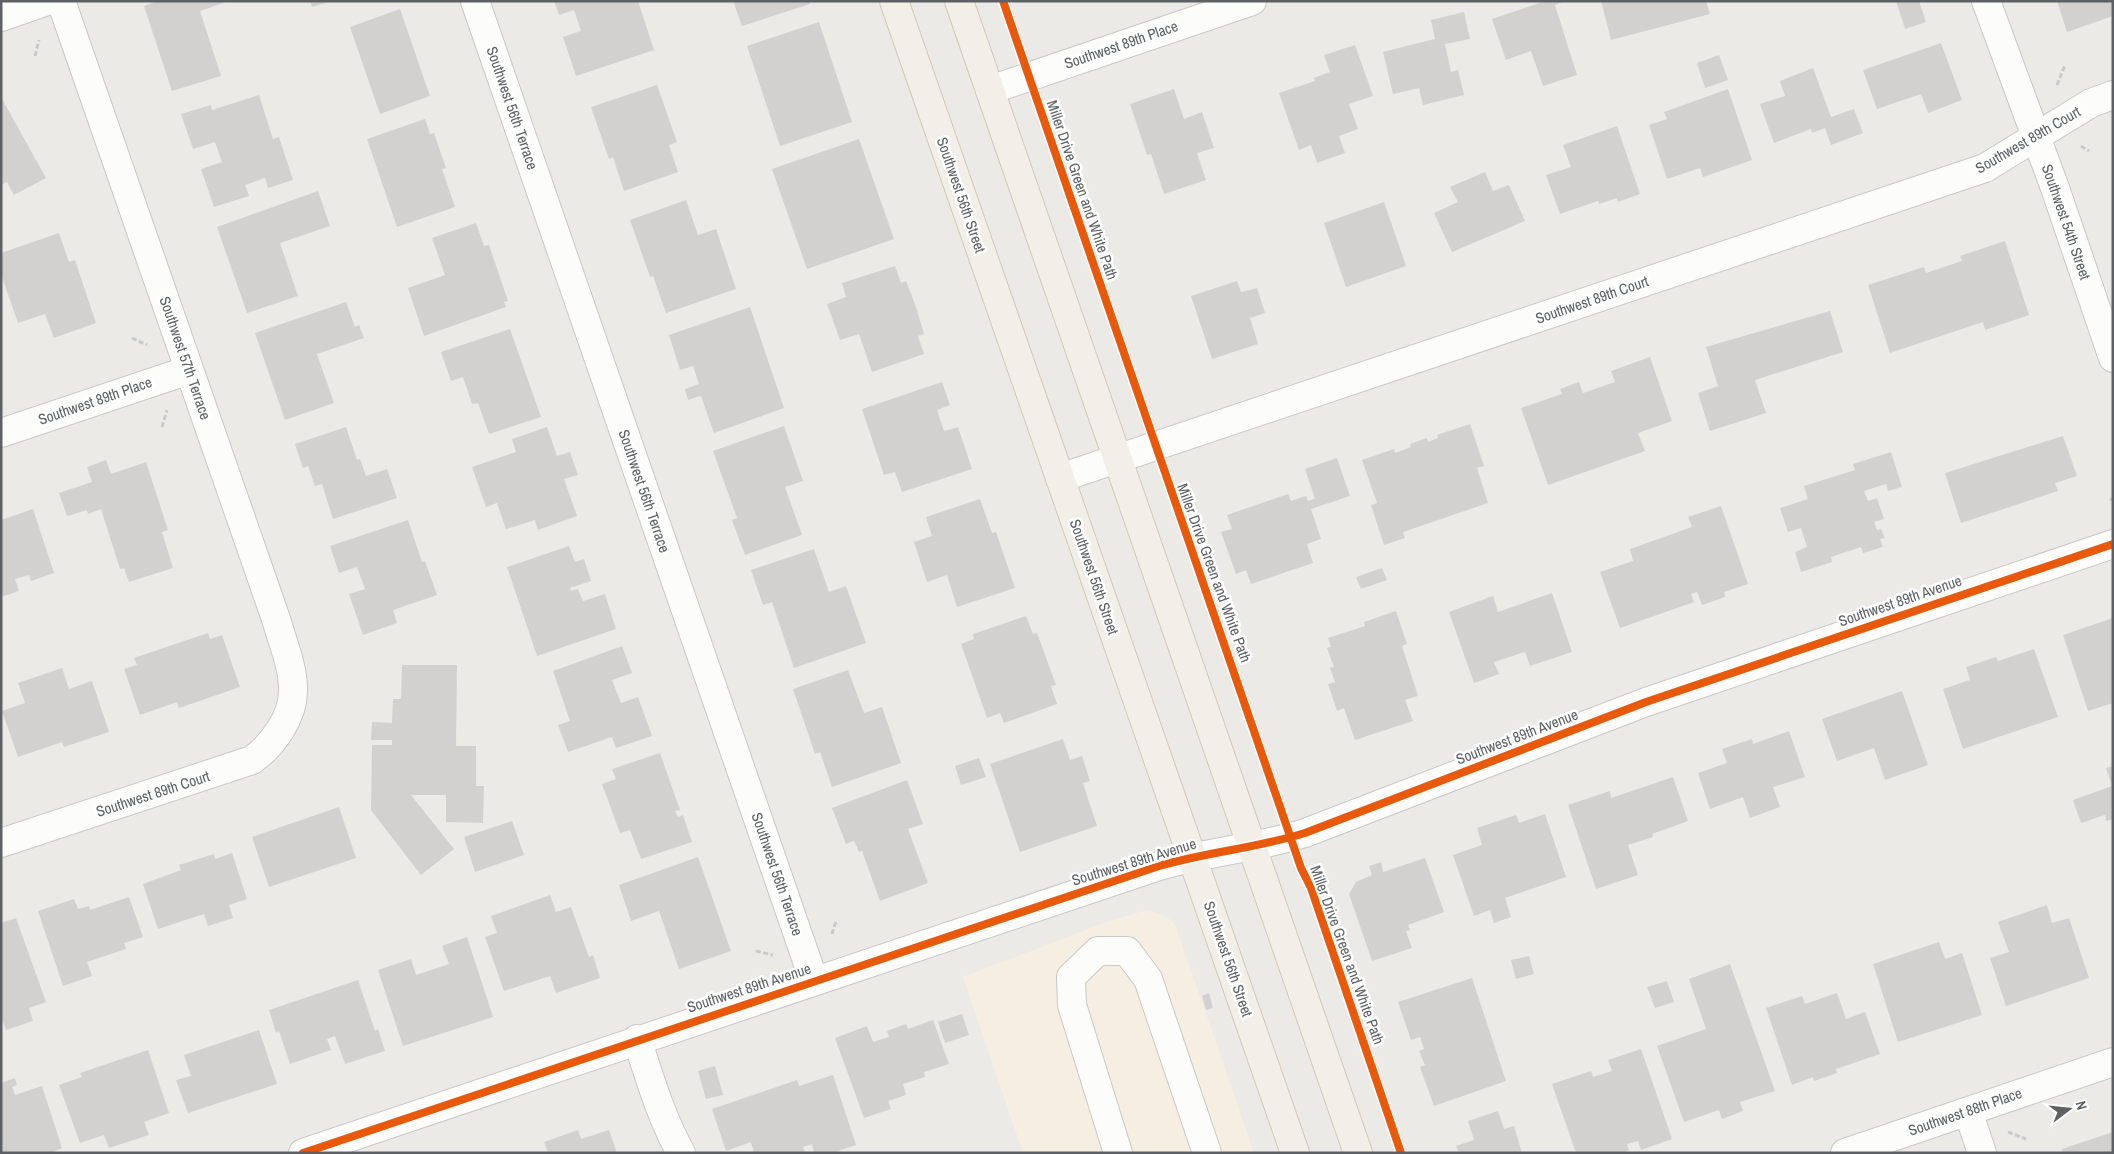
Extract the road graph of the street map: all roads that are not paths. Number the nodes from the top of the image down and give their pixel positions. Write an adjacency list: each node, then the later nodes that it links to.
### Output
1 (47, 1): 8 (street)
2 (61, 1): 13 (street, Southwest 57th Terrace)
3 (474, 1): 22 (street, Southwest 56th Terrace)
4 (894, 1): 16 (main road, Southwest 56th Street)
5 (959, 1): 9 (main road)
6 (1252, 1): 9 (street, Southwest 89th Place)
7 (1986, 1): 11 (street, Southwest 54th Street)
8 (1, 17)
9 (990, 90): 15 (main road)
10 (2113, 95): 11 (street, Southwest 89th Court)
11 (2035, 137): 12 (street, Southwest 54th Street); 15 (street, Southwest 89th Court)
12 (2113, 358)
13 (188, 370): 14 (street, Southwest 89th Place); 18 (street, Southwest 57th Terrace)
14 (1, 433)
15 (1118, 459): 16 (street, Southwest 89th Court); 20 (main road)
16 (1060, 478): 21 (main road, Southwest 56th Street)
17 (2113, 544): 20 (street, Southwest 89th Avenue)
18 (286, 717): 19 (street, Southwest 89th Court)
19 (1, 843)
20 (1254, 846): 21 (street, Southwest 89th Avenue); 31 (main road)
21 (1192, 856): 22 (street, Southwest 89th Avenue); 30 (main road, Southwest 56th Street)
22 (814, 981): 23 (street, Southwest 89th Avenue)
23 (637, 1040): 26 (street, Southwest 89th Avenue); 27 (street)
24 (2113, 1062): 25 (street, Southwest 88th Place)
25 (1968, 1111): 32 (street, Southwest 88th Place); 33 (street)
26 (303, 1153)
27 (681, 1153)
28 (1118, 1153): 29 (street)
29 (1207, 1153)
30 (1295, 1153)
31 (1358, 1153)
32 (1845, 1153)
33 (1982, 1153)

